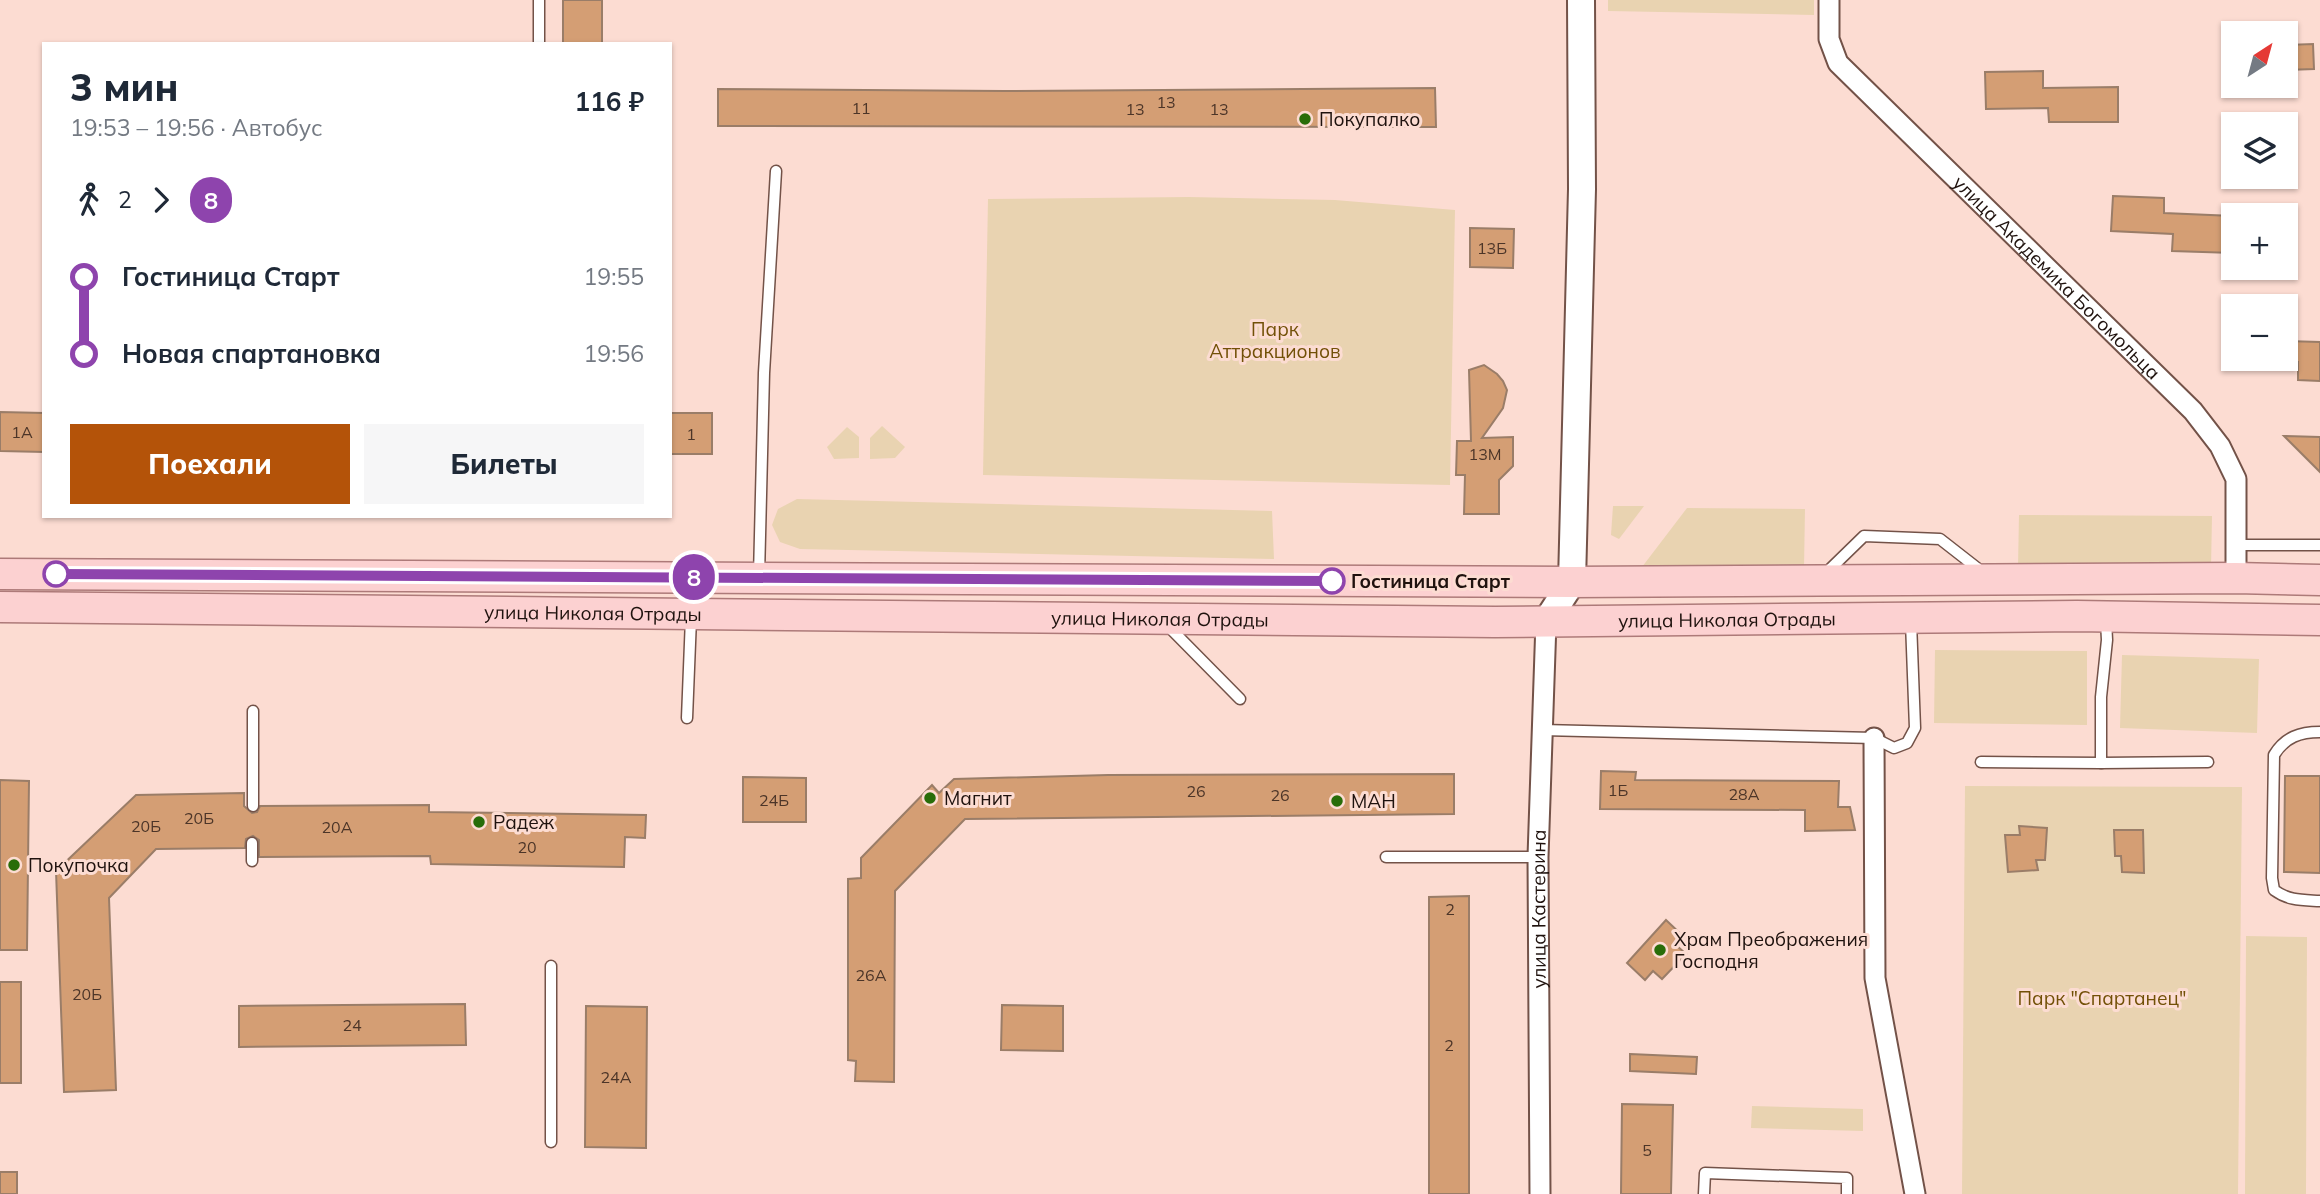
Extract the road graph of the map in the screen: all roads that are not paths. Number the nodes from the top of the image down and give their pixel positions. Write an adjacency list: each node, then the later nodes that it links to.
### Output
1 (539, 0): 4 (lane)
2 (1581, 0): 14 (street)
3 (1829, 0): 6 (street, улица Академика Богомольца)
4 (539, 42)
5 (776, 171): 9 (lane)
6 (2237, 545): 7 (lane); 10 (street, улица Академика Богомольца)
7 (2320, 545)
8 (0, 574): 9 (main road, улица Николая Отрады)
9 (759, 578): 14 (main road, улица Николая Отрады)
10 (2236, 578): 11 (main road, улица Николая Отрады); 12 (main road, улица Николая Отрады)
11 (1992, 580): 13 (main road, улица Николая Отрады); 13 (lane)
12 (2320, 580)
13 (1817, 581): 14 (main road, улица Николая Отрады)
14 (1572, 582): 21 (street)
15 (0, 607): 16 (main road, улица Николая Отрады)
16 (691, 615): 19 (main road, улица Николая Отрады); 24 (lane)
17 (2106, 617): 18 (main road, улица Николая Отрады); 20 (main road, улица Николая Отрады); 30 (lane)
18 (1911, 618): 21 (main road, улица Николая Отрады); 27 (lane)
19 (1161, 620): 21 (main road, улица Николая Отрады); 22 (lane)
20 (2320, 620)
21 (1546, 622): 25 (street, улица Кастерина)
22 (1240, 699)
23 (253, 711): 31 (lane)
24 (687, 718)
25 (1542, 730): 27 (lane); 34 (street, улица Кастерина)
26 (2320, 732): 36 (lane)
27 (1874, 738): 42 (street)
28 (1981, 762): 30 (lane)
29 (2208, 762): 30 (lane)
30 (2101, 763)
31 (253, 806)
32 (251, 843): 35 (lane)
33 (1386, 857): 34 (lane)
34 (1538, 857): 39 (street, улица Кастерина)
35 (252, 861)
36 (2320, 901)
37 (551, 966): 38 (lane)
38 (551, 1142)
39 (1540, 1194)
40 (1704, 1194): 41 (lane)
41 (1847, 1194)
42 (1915, 1194)

